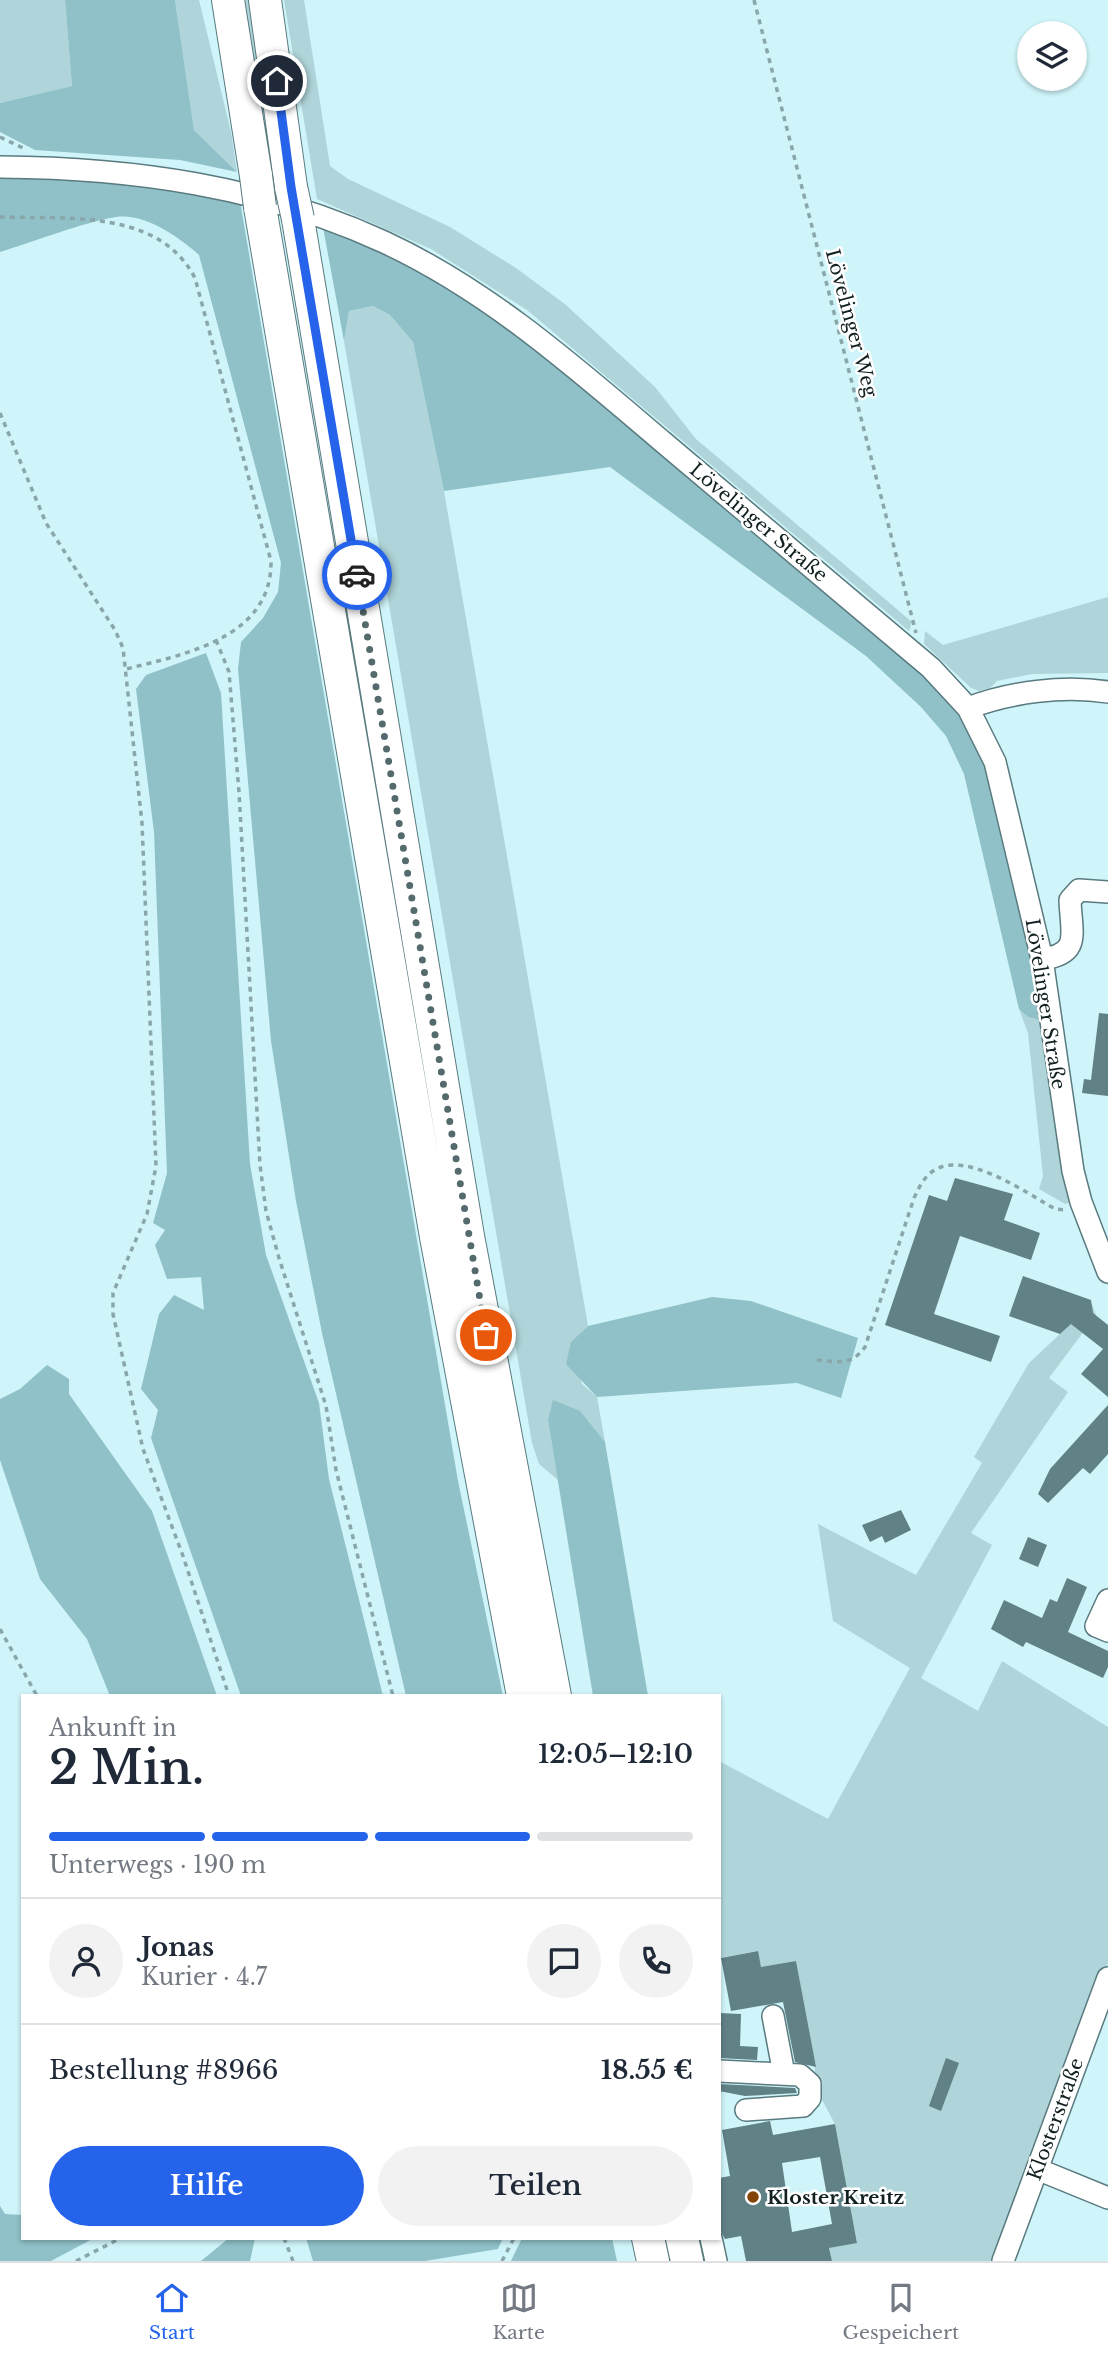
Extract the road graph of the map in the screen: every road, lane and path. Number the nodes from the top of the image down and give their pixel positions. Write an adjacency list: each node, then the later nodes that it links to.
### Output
1 (228, 0): 25 (highway, bridge)
2 (265, 0): 26 (highway, bridge)
3 (754, 0): 9 (path, Lövelinger Weg)
4 (0, 137): 5 (path)
5 (32, 153)
6 (0, 167): 13 (street, Lövelinger Straße)
7 (0, 217): 10 (path)
8 (0, 413): 11 (path)
9 (905, 632)
10 (216, 640): 11 (path); 24 (path)
11 (127, 669): 23 (path)
12 (1108, 692): 13 (street)
13 (968, 708): 15 (street, Lövelinger Straße)
14 (1108, 892): 15 (street)
15 (1042, 959): 16 (street, Lövelinger Straße)
16 (1081, 1202): 17 (street, Lövelinger Straße); 18 (path)
17 (1108, 1272)
18 (817, 1360)
19 (1108, 1600): 21 (street)
20 (0, 1629): 22 (path)
21 (1108, 1631)
22 (36, 1694)
23 (228, 1694)
24 (392, 1694)
25 (523, 1694)
26 (555, 1694)
27 (1108, 1978): 32 (street, Klosterstraße)
28 (773, 2016): 30 (street)
29 (721, 2071): 30 (street)
30 (784, 2074): 31 (street)
31 (746, 2110)
32 (1037, 2169): 33 (street); 46 (street, Klosterstraße)
33 (1108, 2198)
34 (117, 2240): 40 (path)
35 (285, 2240): 41 (path)
36 (513, 2240): 42 (path)
37 (648, 2240): 43 (highway)
38 (682, 2240): 44 (highway)
39 (711, 2240): 45 (street)
40 (76, 2261)
41 (293, 2261)
42 (502, 2261)
43 (653, 2261)
44 (687, 2261)
45 (716, 2261)
46 (1003, 2261)

